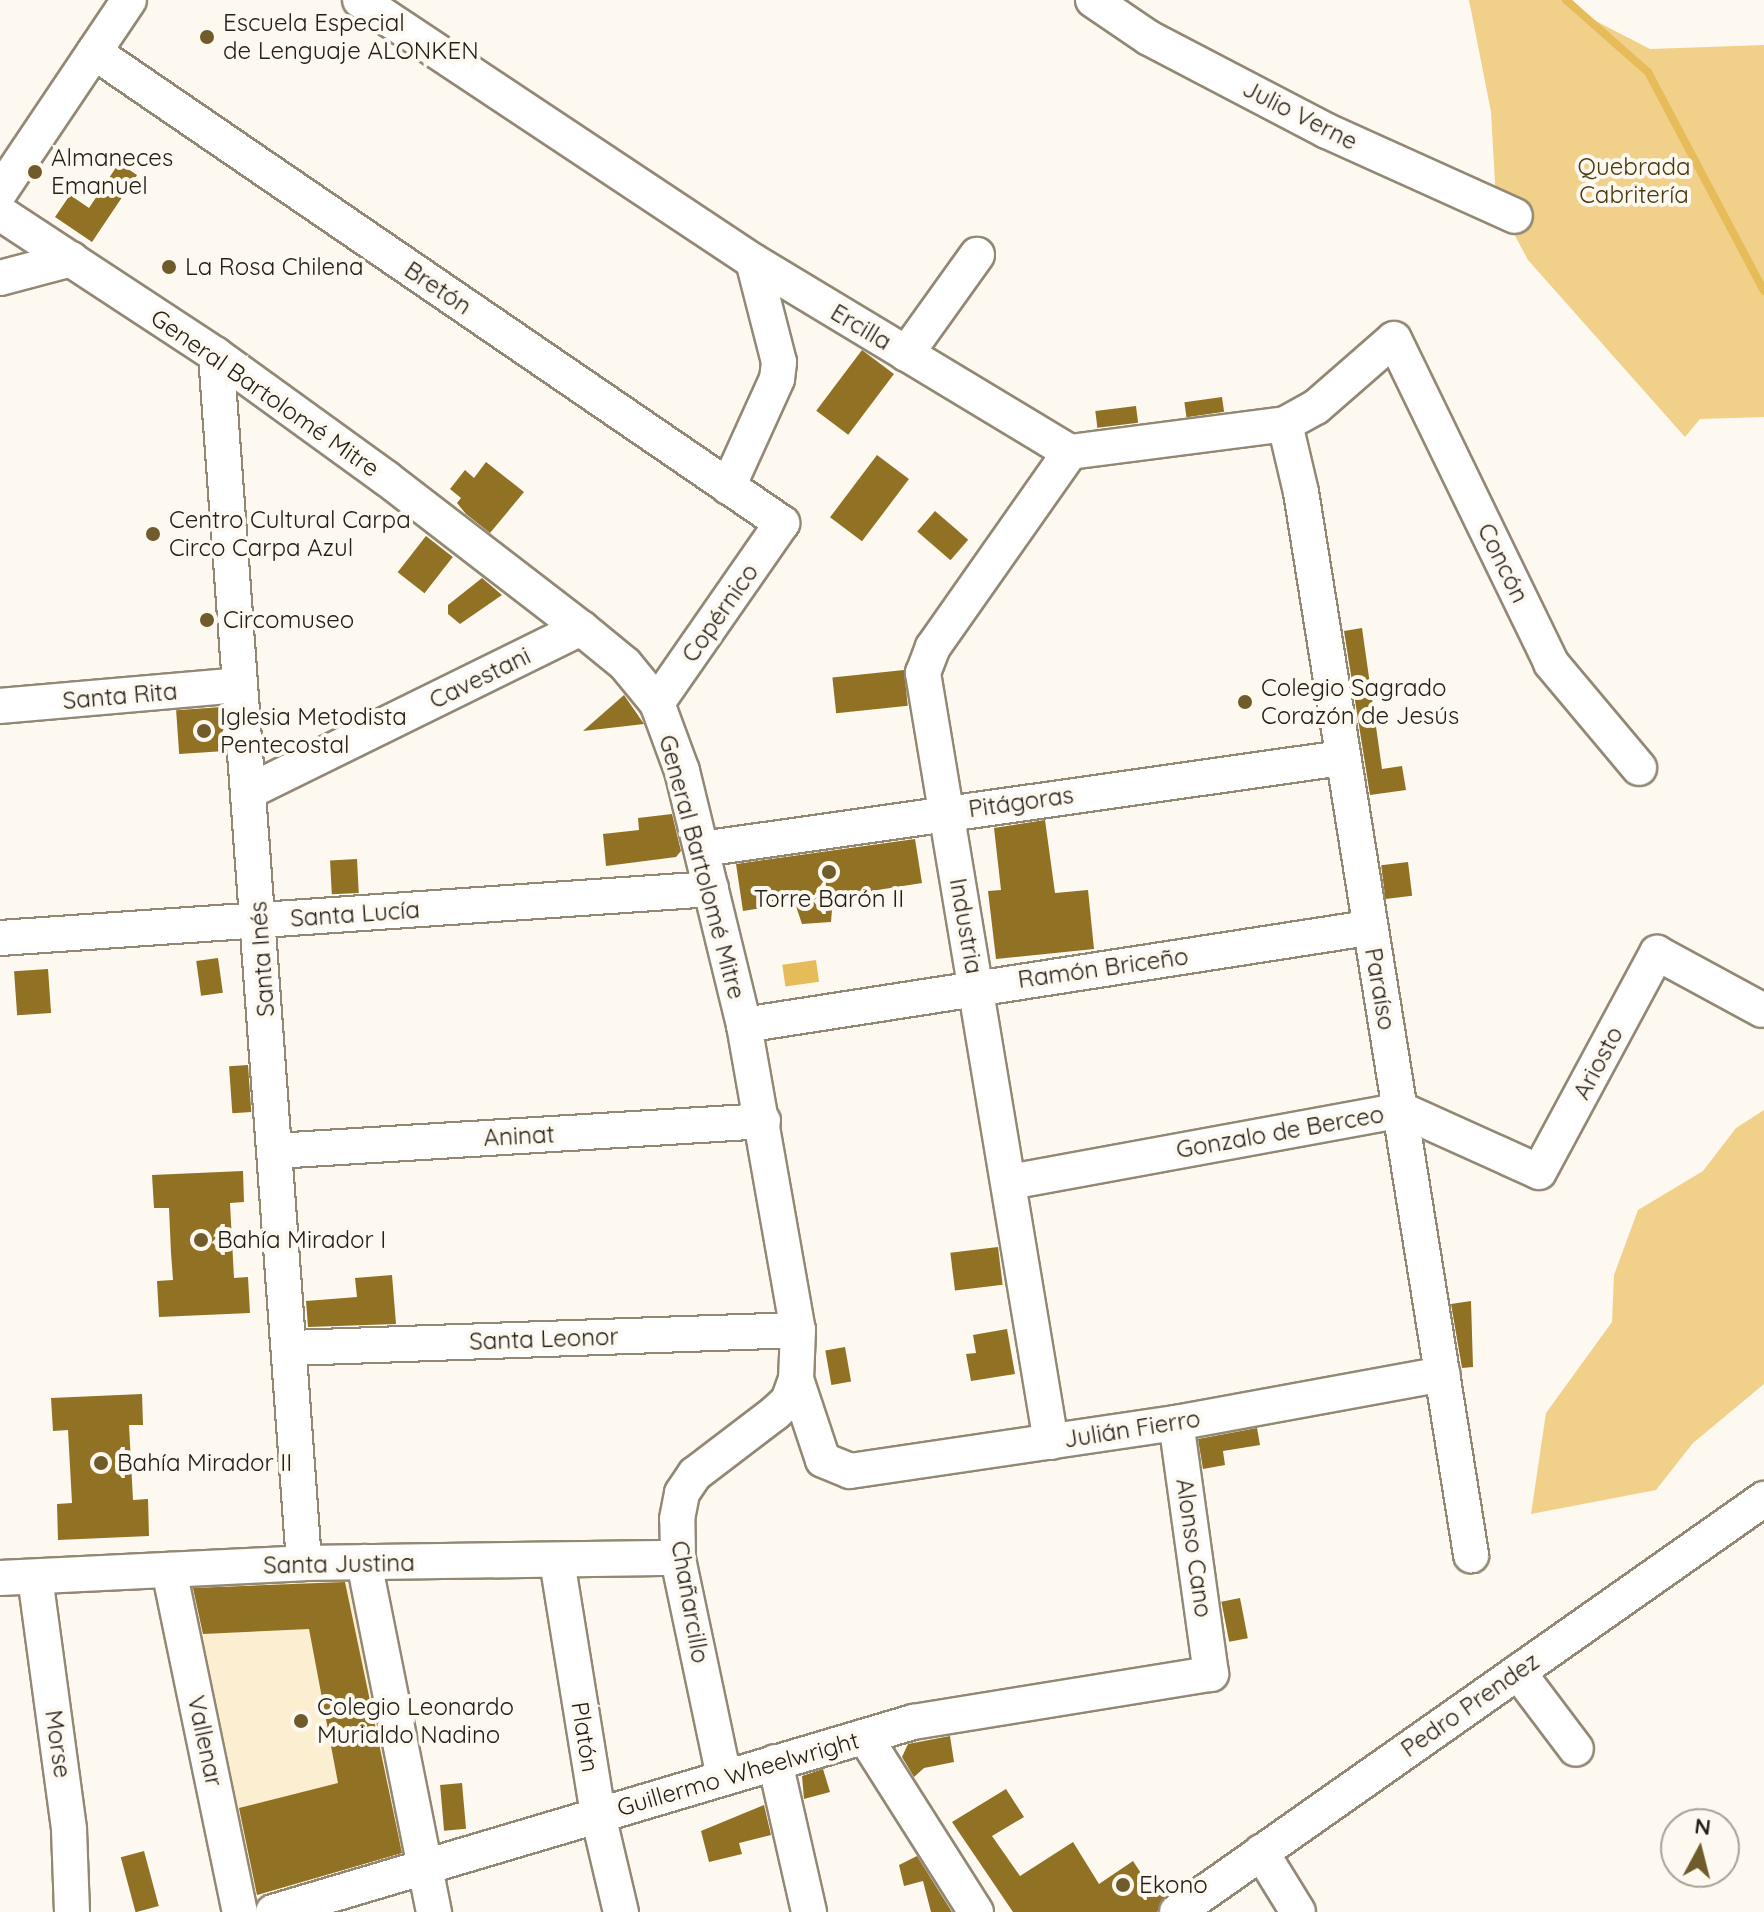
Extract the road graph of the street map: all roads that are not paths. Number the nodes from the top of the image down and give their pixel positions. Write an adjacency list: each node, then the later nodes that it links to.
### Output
1 (129, 0): 4 (street)
2 (360, 0): 10 (street, Ercilla)
3 (1093, 0): 7 (street, Julio Verne)
4 (94, 52): 5 (street); 16 (street, Bretón)
5 (0, 192)
6 (0, 213): 9 (street, General Bartolomé Mitre)
7 (1515, 216)
8 (977, 255): 12 (street)
9 (72, 259): 11 (street); 13 (street, General Bartolomé Mitre)
10 (753, 261): 12 (street, Ercilla); 16 (street)
11 (0, 278)
12 (906, 354): 15 (street, Ercilla)
13 (216, 355): 18 (street, General Bartolomé Mitre); 19 (street, Santa Inés)
14 (1285, 424): 15 (street); 22 (street, Paraíso); 23 (street, Concón)
15 (1070, 452): 25 (street, Industria)
16 (728, 487): 17 (street, Bretón)
17 (782, 523): 20 (street, Copérnico)
18 (581, 628): 20 (street, General Bartolomé Mitre); 24 (street, Cavestani)
19 (239, 685): 21 (street, Santa Rita); 24 (street, Santa Inés)
20 (657, 703): 26 (street, General Bartolomé Mitre)
21 (0, 706)
22 (1341, 758): 25 (street, Pitágoras); 29 (street, Paraíso)
23 (1639, 768)
24 (250, 791): 28 (street, Santa Inés)
25 (947, 813): 26 (street, Pitágoras); 31 (street, Industria)
26 (702, 849): 27 (street, General Bartolomé Mitre)
27 (711, 889): 28 (street, Santa Lucía); 33 (street, General Bartolomé Mitre)
28 (259, 920): 30 (street, Santa Lucía); 36 (street, Santa Inés)
29 (1368, 928): 31 (street, Ramón Briceño); 34 (street, Paraíso)
30 (0, 938)
31 (977, 987): 33 (street, Ramón Briceño); 38 (street, Industria)
32 (1762, 1010): 37 (street, Ariosto)
33 (744, 1025): 35 (street, General Bartolomé Mitre)
34 (1402, 1110): 37 (street, Gonzalo de Berceo); 38 (street, Gonzalo de Berceo); 41 (street, Paraíso)
35 (763, 1121): 36 (street, Aninat); 39 (street, General Bartolomé Mitre)
36 (275, 1151): 40 (street, Santa Inés)
37 (1539, 1172)
38 (1010, 1182): 44 (street, Industria)
39 (798, 1330): 40 (street, Santa Leonor); 42 (street, General Bartolomé Mitre)
40 (291, 1348): 51 (street, Santa Inés)
41 (1443, 1374): 43 (street, Julián Fierro); 47 (street, Paraíso)
42 (796, 1379): 45 (street, General Bartolomé Mitre); 48 (street, Chañarcillo)
43 (1176, 1423): 44 (street, Julián Fierro); 56 (street, Alonso Cano)
44 (1051, 1442): 45 (street, Julián Fierro)
45 (823, 1460)
46 (1764, 1499): 55 (street, Pedro Prendez)
47 (1471, 1555)
48 (678, 1558): 49 (street, Santa Justina); 60 (street, Chañarcillo)
49 (557, 1561): 50 (street, Santa Justina); 61 (street, Platón)
50 (364, 1562): 51 (street, Santa Justina); 63 (street)
51 (304, 1563): 52 (street, Santa Justina)
52 (169, 1570): 53 (street, Santa Justina); 65 (street, Vallenar)
53 (35, 1577): 54 (street, Santa Justina); 64 (street, Morse)
54 (0, 1578)
55 (1518, 1672): 58 (street); 62 (street, Pedro Prendez)
56 (1211, 1674): 57 (street, Guillermo Wheelwright)
57 (865, 1737): 59 (street, Guillermo Wheelwright); 70 (street)
58 (1576, 1749)
59 (775, 1762): 60 (street, Guillermo Wheelwright); 69 (street)
60 (724, 1777): 61 (street, Guillermo Wheelwright)
61 (598, 1815): 63 (street, Guillermo Wheelwright); 68 (street, Platón)
62 (1261, 1852): 71 (street, Pedro Prendez); 72 (street)
63 (426, 1866): 66 (street, Guillermo Wheelwright); 67 (street)
64 (72, 1912)
65 (240, 1912)
66 (273, 1912)
67 (434, 1912)
68 (621, 1912)
69 (809, 1912)
70 (976, 1912)
71 (1177, 1912)
72 (1298, 1912)

